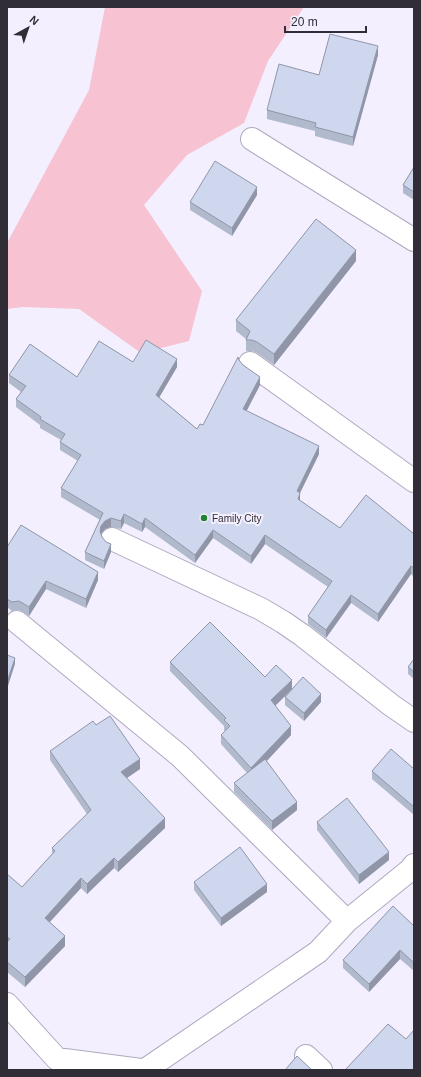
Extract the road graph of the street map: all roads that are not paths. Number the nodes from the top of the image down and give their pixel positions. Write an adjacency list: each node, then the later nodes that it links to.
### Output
1 (252, 139): 2 (street)
2 (414, 240)
3 (250, 363): 4 (street)
4 (414, 481)
5 (112, 539): 7 (street)
6 (17, 622): 9 (street)
7 (414, 721)
8 (413, 869): 9 (street)
9 (347, 921): 13 (street)
10 (7, 1004): 11 (street)
11 (63, 1064): 12 (street)
12 (141, 1070)
13 (145, 1070)

